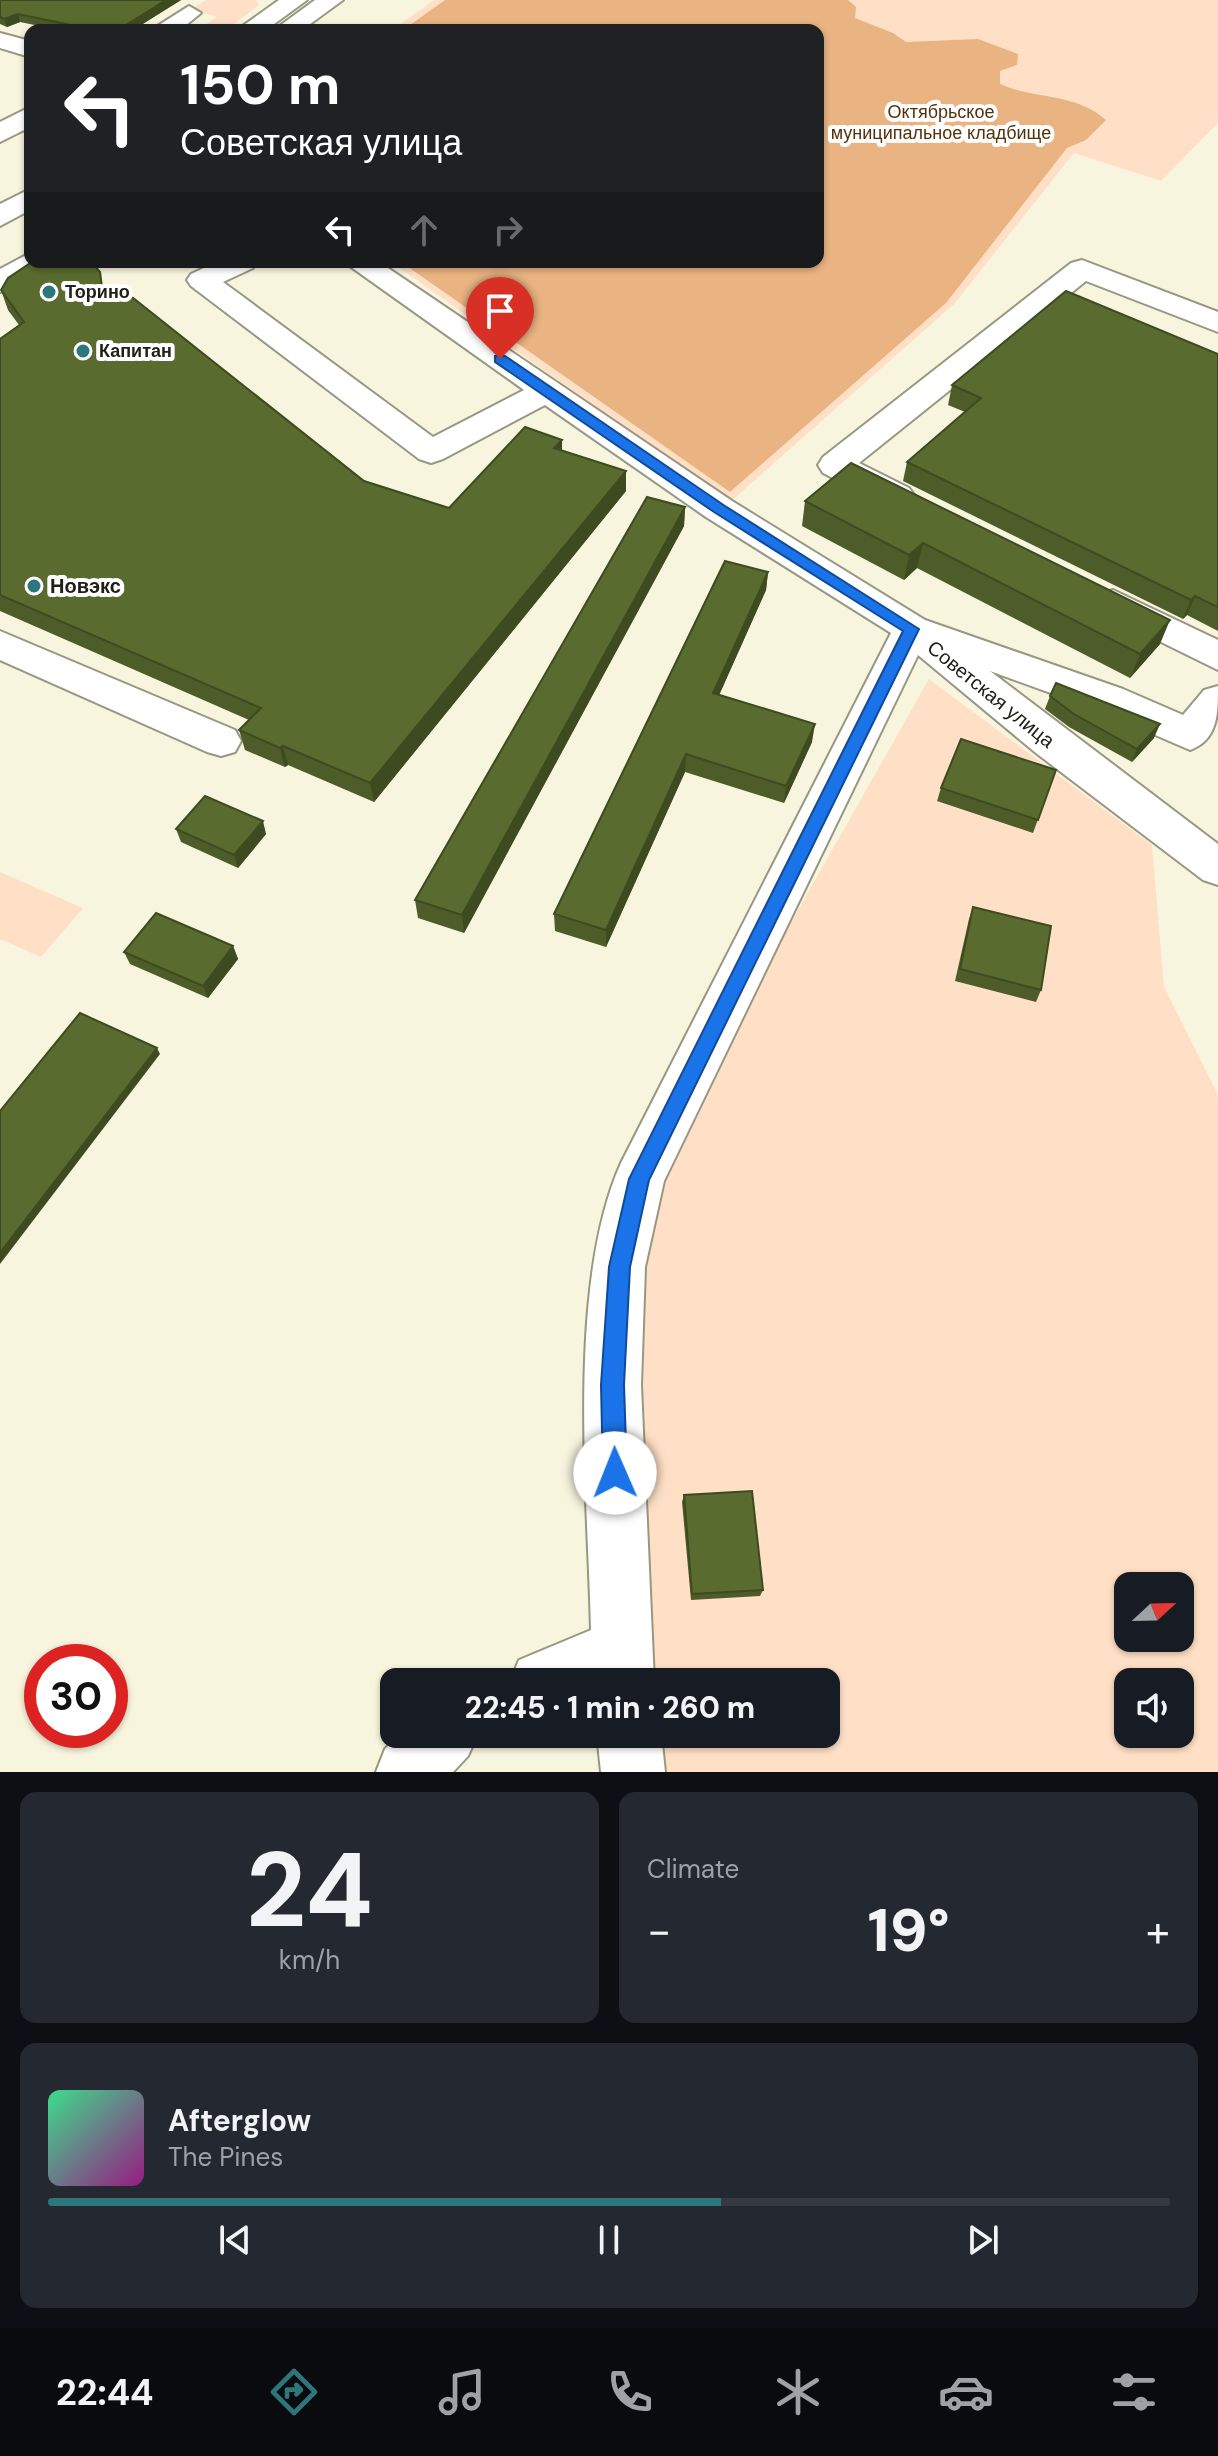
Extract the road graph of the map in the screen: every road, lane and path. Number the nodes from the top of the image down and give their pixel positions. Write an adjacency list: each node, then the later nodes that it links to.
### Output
1 (331, 0): 6 (street)
2 (288, 1): 5 (street)
3 (189, 13): 4 (street)
4 (172, 24)
5 (257, 24)
6 (295, 24)
7 (0, 40): 8 (street)
8 (24, 47)
9 (24, 119): 10 (street)
10 (0, 134)
11 (24, 176): 12 (street)
12 (0, 191)
13 (24, 202): 14 (street)
14 (0, 217)
15 (24, 266): 18 (street)
16 (229, 268): 20 (street)
17 (368, 268): 20 (street, Советская улица)
18 (0, 283)
19 (1218, 323): 21 (street)
20 (547, 391): 23 (street, Советская улица)
21 (920, 507)
22 (1090, 592): 25 (street)
23 (912, 629): 26 (street); 28 (street, Советская улица); 29 (street)
24 (0, 644): 27 (street)
25 (1218, 656)
26 (1218, 700)
27 (221, 741)
28 (1218, 868)
29 (621, 1665)
30 (432, 1748): 32 (street)
31 (630, 1748): 33 (street)
32 (408, 1772)
33 (633, 1772)

